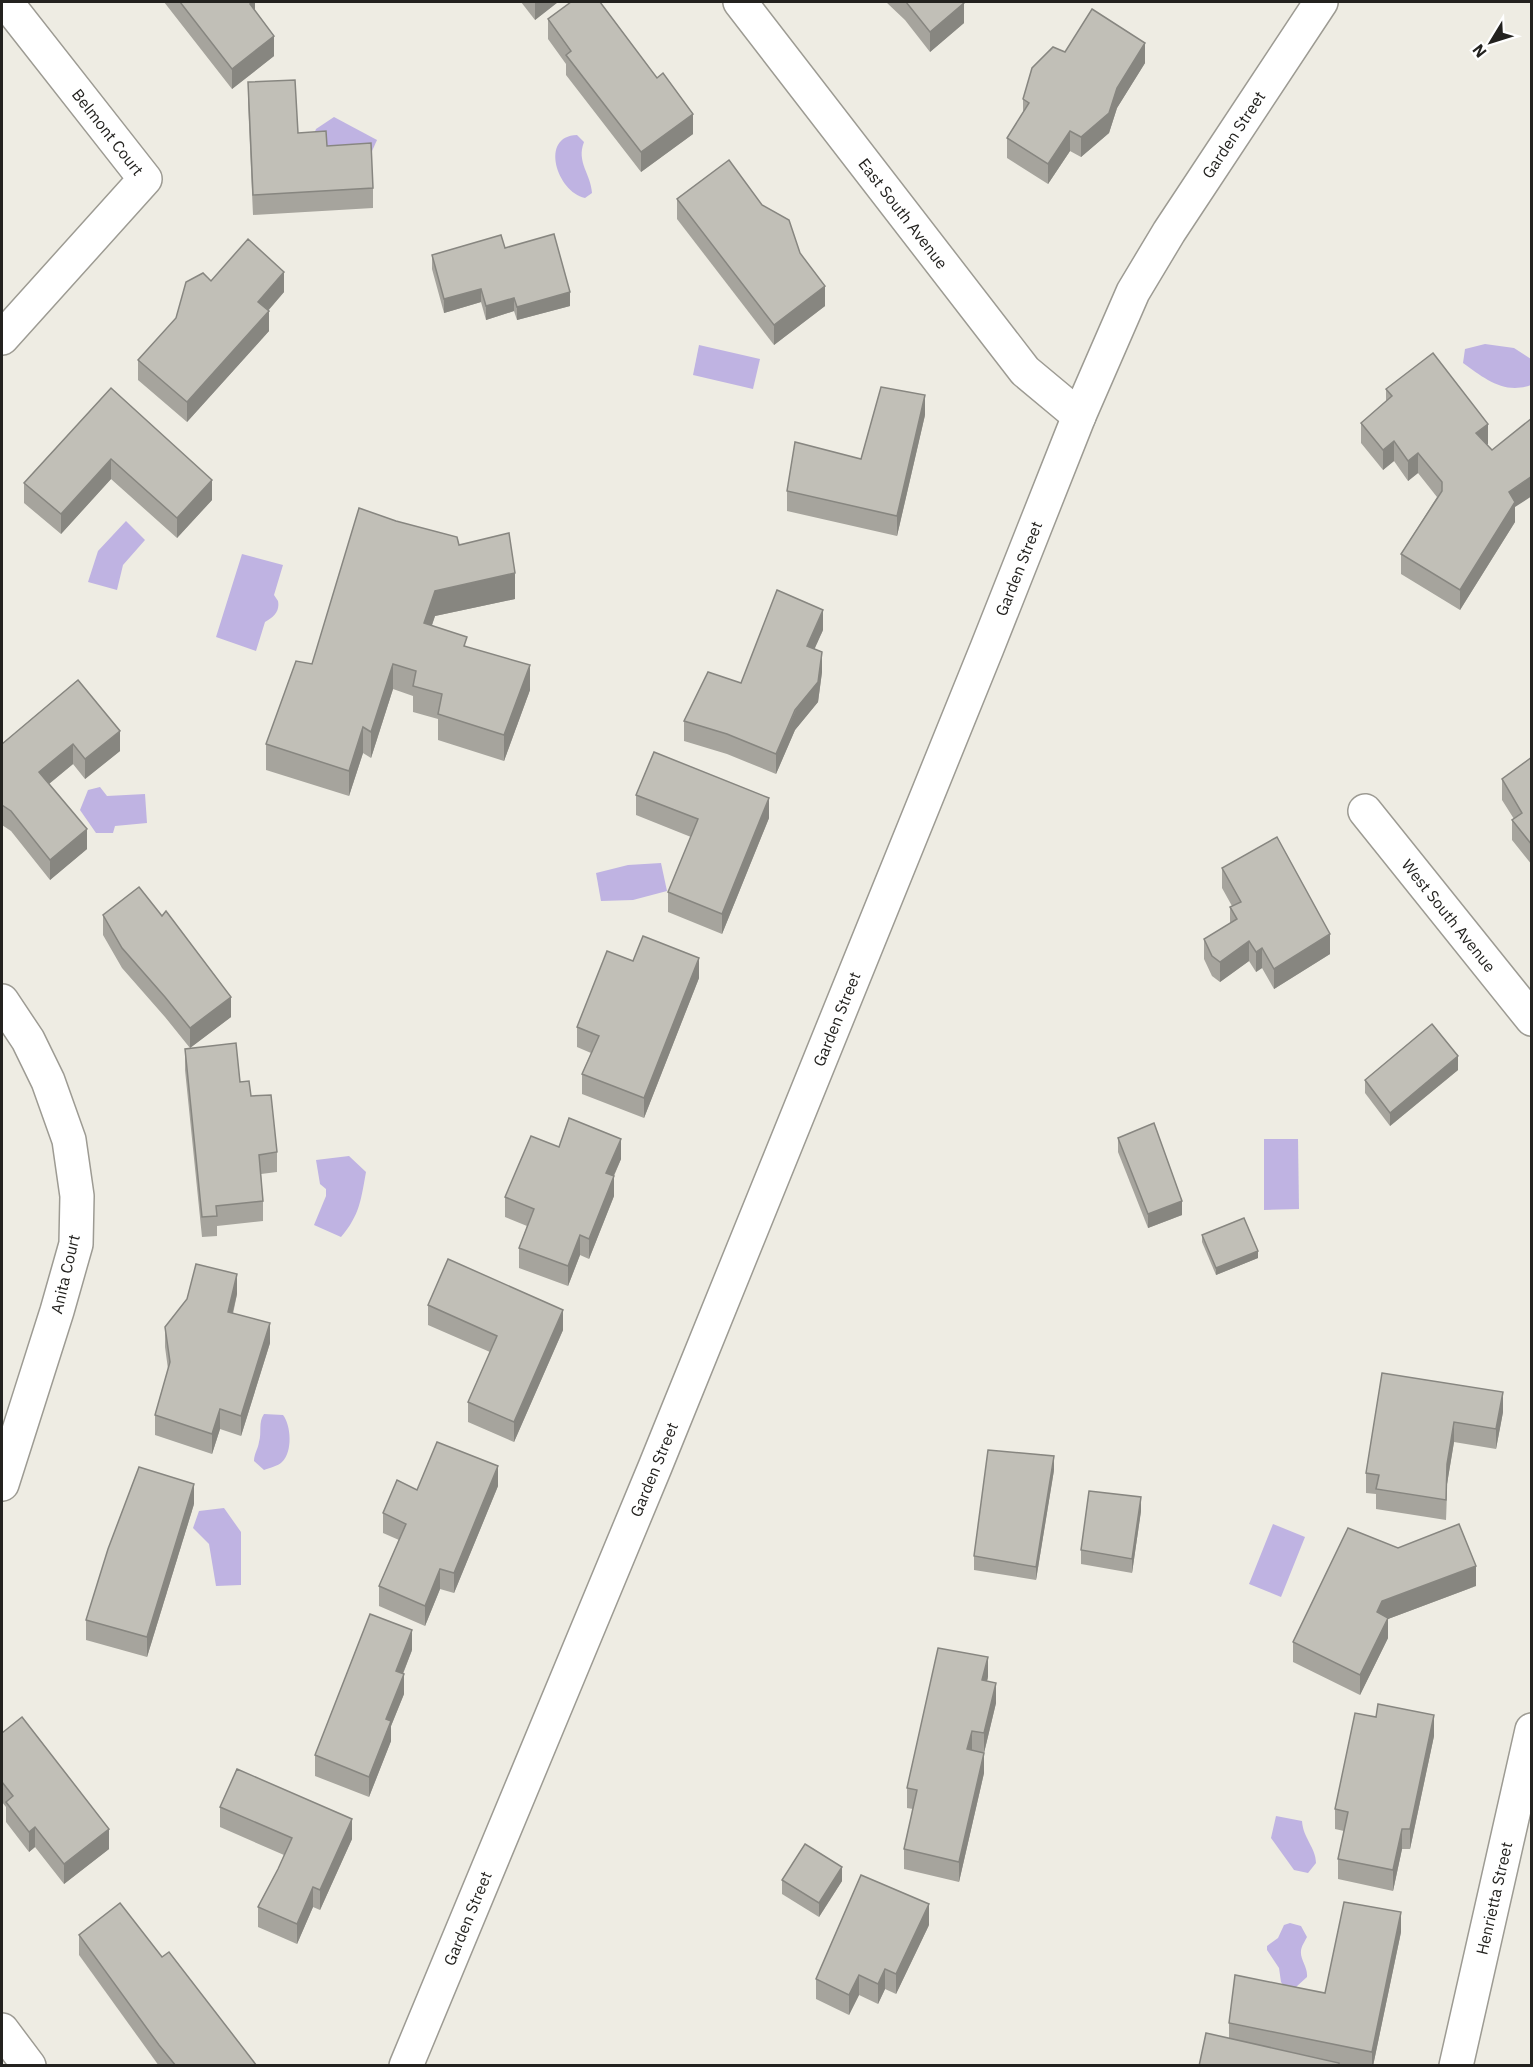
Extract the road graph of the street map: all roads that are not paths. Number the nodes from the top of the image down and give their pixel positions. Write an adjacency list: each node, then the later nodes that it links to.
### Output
1 (6, 2): 4 (street, Belmont Court)
2 (740, 2): 5 (street, East South Avenue)
3 (1321, 2): 5 (street, Garden Street)
4 (2, 338)
5 (1079, 416): 13 (street, Garden Street)
6 (1365, 811): 8 (street, West South Avenue)
7 (2, 1001): 9 (street, Anita Court)
8 (1532, 1019)
9 (2, 1484)
10 (1532, 1730): 14 (street, Henrietta Street)
11 (2, 2030): 12 (street)
12 (29, 2066)
13 (406, 2066)
14 (1456, 2066)

